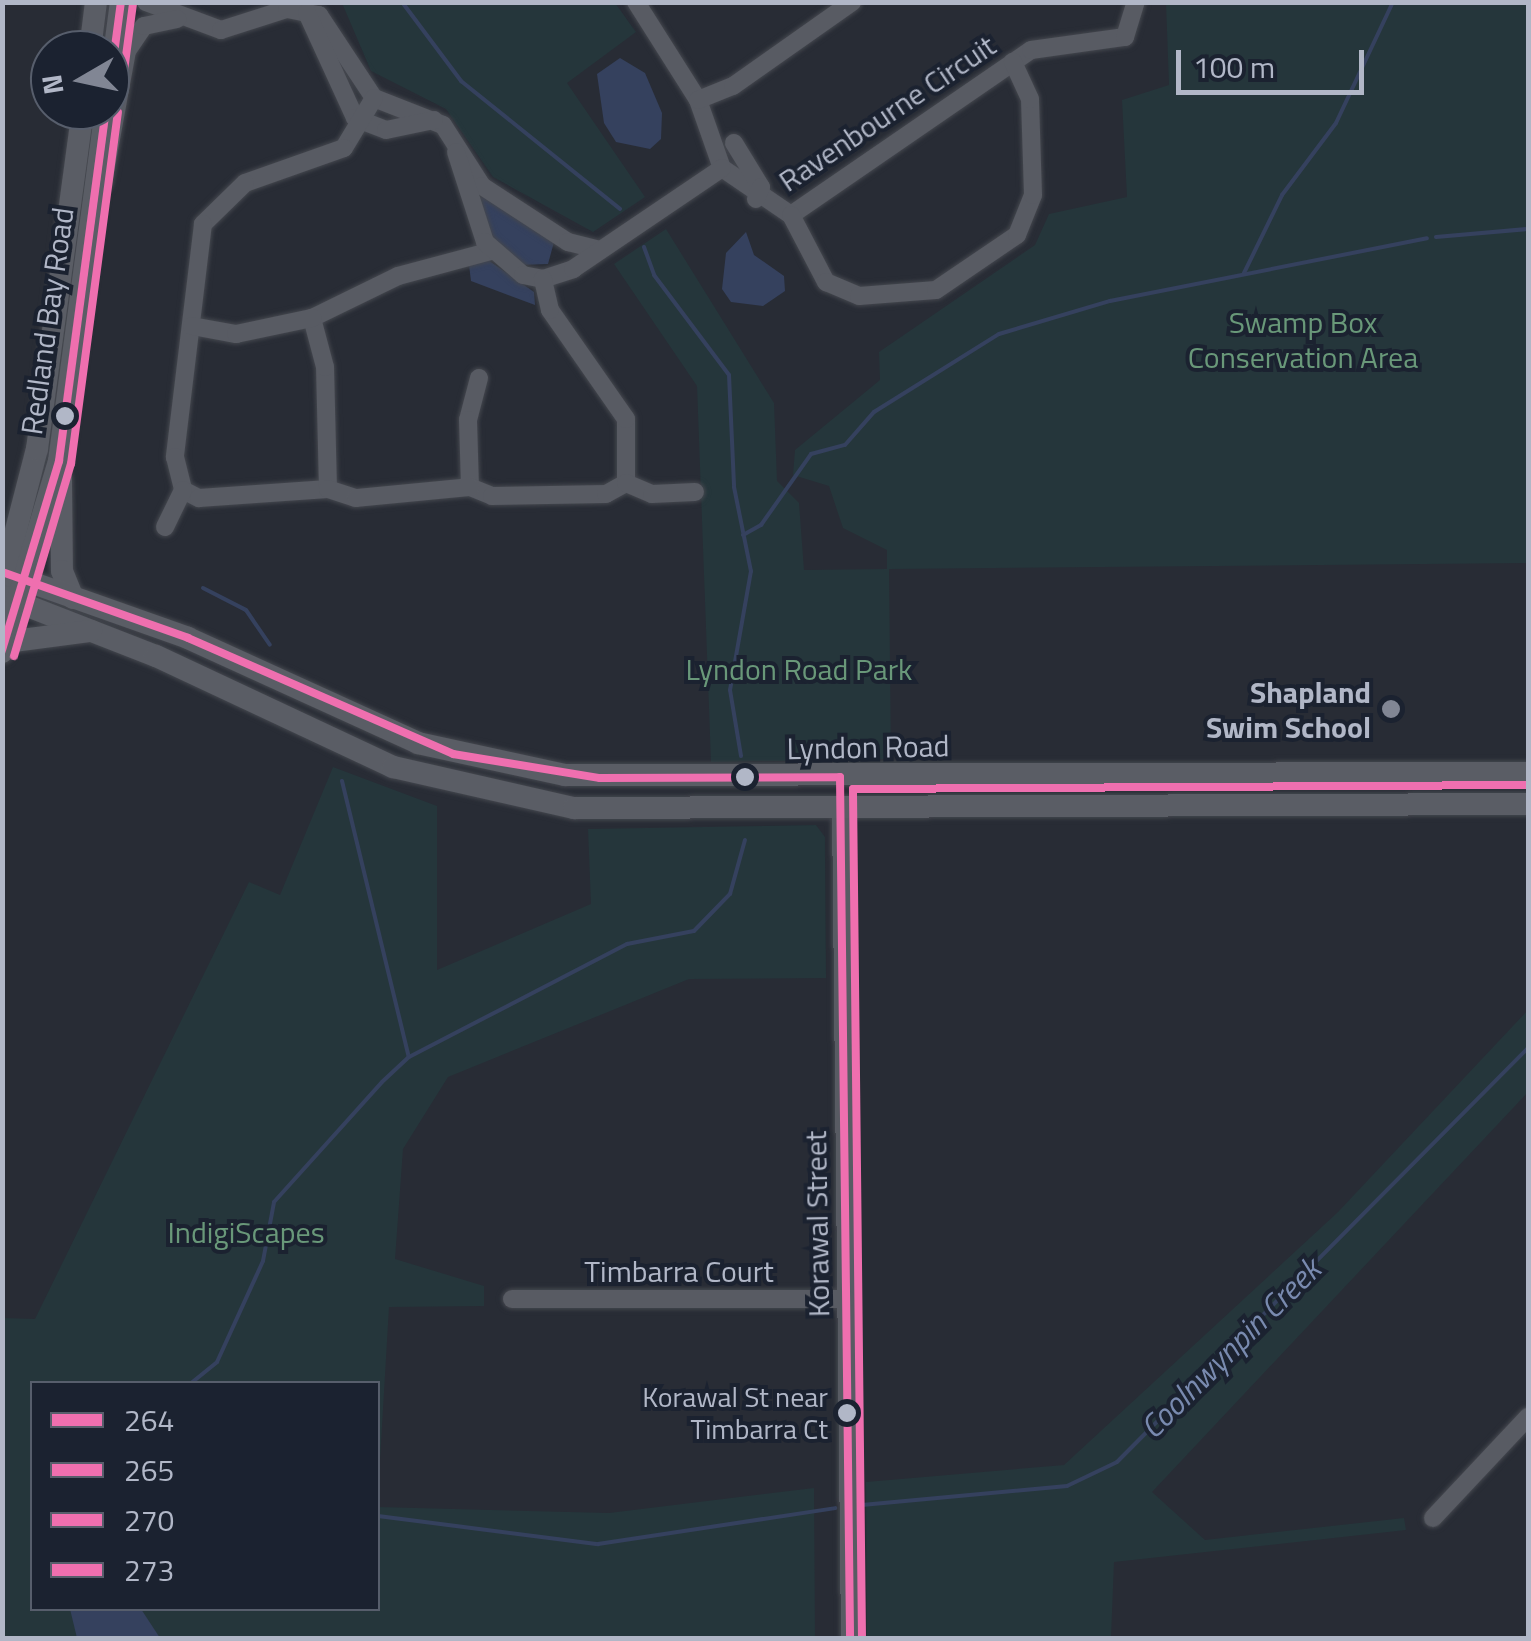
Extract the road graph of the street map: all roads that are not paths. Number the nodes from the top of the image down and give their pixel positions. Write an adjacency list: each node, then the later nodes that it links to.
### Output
1 (96, 2): 9 (main road)
2 (121, 2): 10 (main road)
3 (146, 2): 8 (street)
4 (636, 2): 13 (street, Ravenbourne Circuit)
5 (852, 2): 13 (street)
6 (1136, 2): 11 (street, Ravenbourne Circuit)
7 (305, 9): 8 (street); 12 (street); 15 (street)
8 (178, 19): 22 (street)
9 (92, 30)
10 (117, 30)
11 (1012, 62): 23 (street, Ravenbourne Circuit); 23 (street)
12 (374, 98): 14 (street); 15 (street)
13 (698, 100): 20 (street, Ravenbourne Circuit)
14 (436, 120): 15 (street); 18 (street)
15 (364, 124): 32 (street)
16 (79, 130): 41 (main road, Redland Bay Road)
17 (103, 130): 22 (main road, Redland Bay Road)
18 (455, 141): 24 (street); 25 (street)
19 (734, 143): 21 (street)
20 (722, 168): 21 (street, Ravenbourne Circuit); 26 (street)
21 (756, 199): 23 (street, Ravenbourne Circuit)
22 (92, 210): 34 (main road, Redland Bay Road)
23 (791, 215)
24 (479, 232): 27 (street); 28 (street)
25 (568, 242): 26 (street); 29 (street)
26 (597, 249): 29 (street)
27 (470, 251): 28 (street); 31 (street)
28 (492, 251): 30 (street)
29 (573, 269): 30 (street)
30 (543, 279): 35 (street)
31 (312, 318): 32 (street); 37 (street)
32 (192, 326): 38 (street)
33 (479, 378): 36 (street)
34 (58, 461): 42 (main road, Redland Bay Road); 43 (main road)
35 (626, 483): 36 (street); 39 (street)
36 (470, 488): 37 (street)
37 (328, 489): 38 (street)
38 (183, 490): 40 (street)
39 (695, 492)
40 (164, 527)
41 (11, 529): 42 (main road, Redland Bay Road)
42 (10, 584): 43 (main road, Lyndon Road); 44 (main road, Lyndon Road); 45 (main road, Redland Bay Road)
43 (73, 598): 47 (main road, Lyndon Road)
44 (95, 630): 45 (main road); 49 (main road, Lyndon Road)
45 (4, 647)
46 (1528, 773): 47 (main road, Lyndon Road)
47 (840, 777): 49 (main road)
48 (1528, 804): 49 (main road, Lyndon Road)
49 (841, 808): 51 (street, Korawal Street)
50 (512, 1299): 51 (street, Timbarra Court)
51 (846, 1299): 54 (street, Korawal Street)
52 (1528, 1417): 53 (street)
53 (1434, 1518)
54 (850, 1638)

